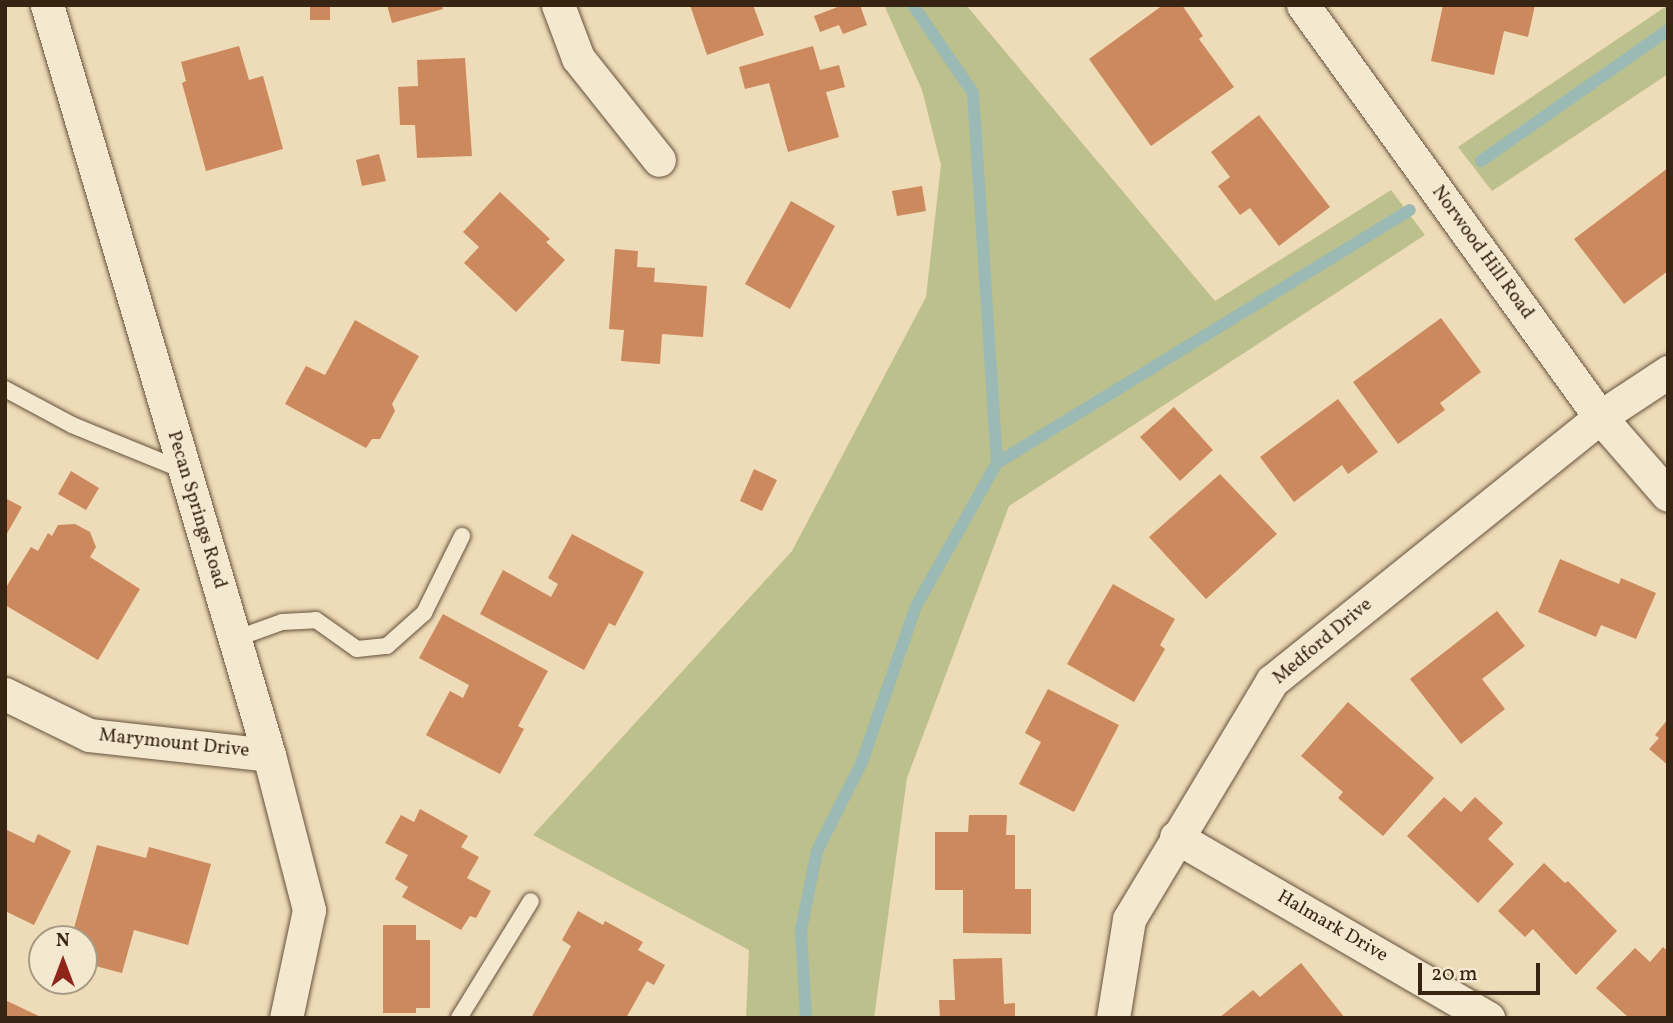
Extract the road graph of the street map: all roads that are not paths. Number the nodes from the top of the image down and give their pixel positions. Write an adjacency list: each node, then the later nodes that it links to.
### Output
1 (47, 5): 8 (street, Pecan Springs Road)
2 (558, 5): 4 (street)
3 (1303, 5): 7 (street, Norwood Hill Road)
4 (659, 160)
5 (1668, 372): 7 (street, Medford Drive)
6 (5, 389): 8 (lane)
7 (1600, 416): 9 (street, Norwood Hill Road); 14 (street, Medford Drive)
8 (185, 471): 11 (street, Pecan Springs Road)
9 (1668, 495)
10 (462, 536): 11 (lane)
11 (235, 639): 13 (street, Pecan Springs Road)
12 (5, 694): 13 (street, Marymount Drive)
13 (269, 754): 16 (street, Pecan Springs Road)
14 (1176, 837): 18 (street, Medford Drive); 19 (street, Halmark Drive)
15 (531, 901): 17 (lane)
16 (286, 1018)
17 (459, 1018)
18 (1113, 1018)
19 (1488, 1018)

